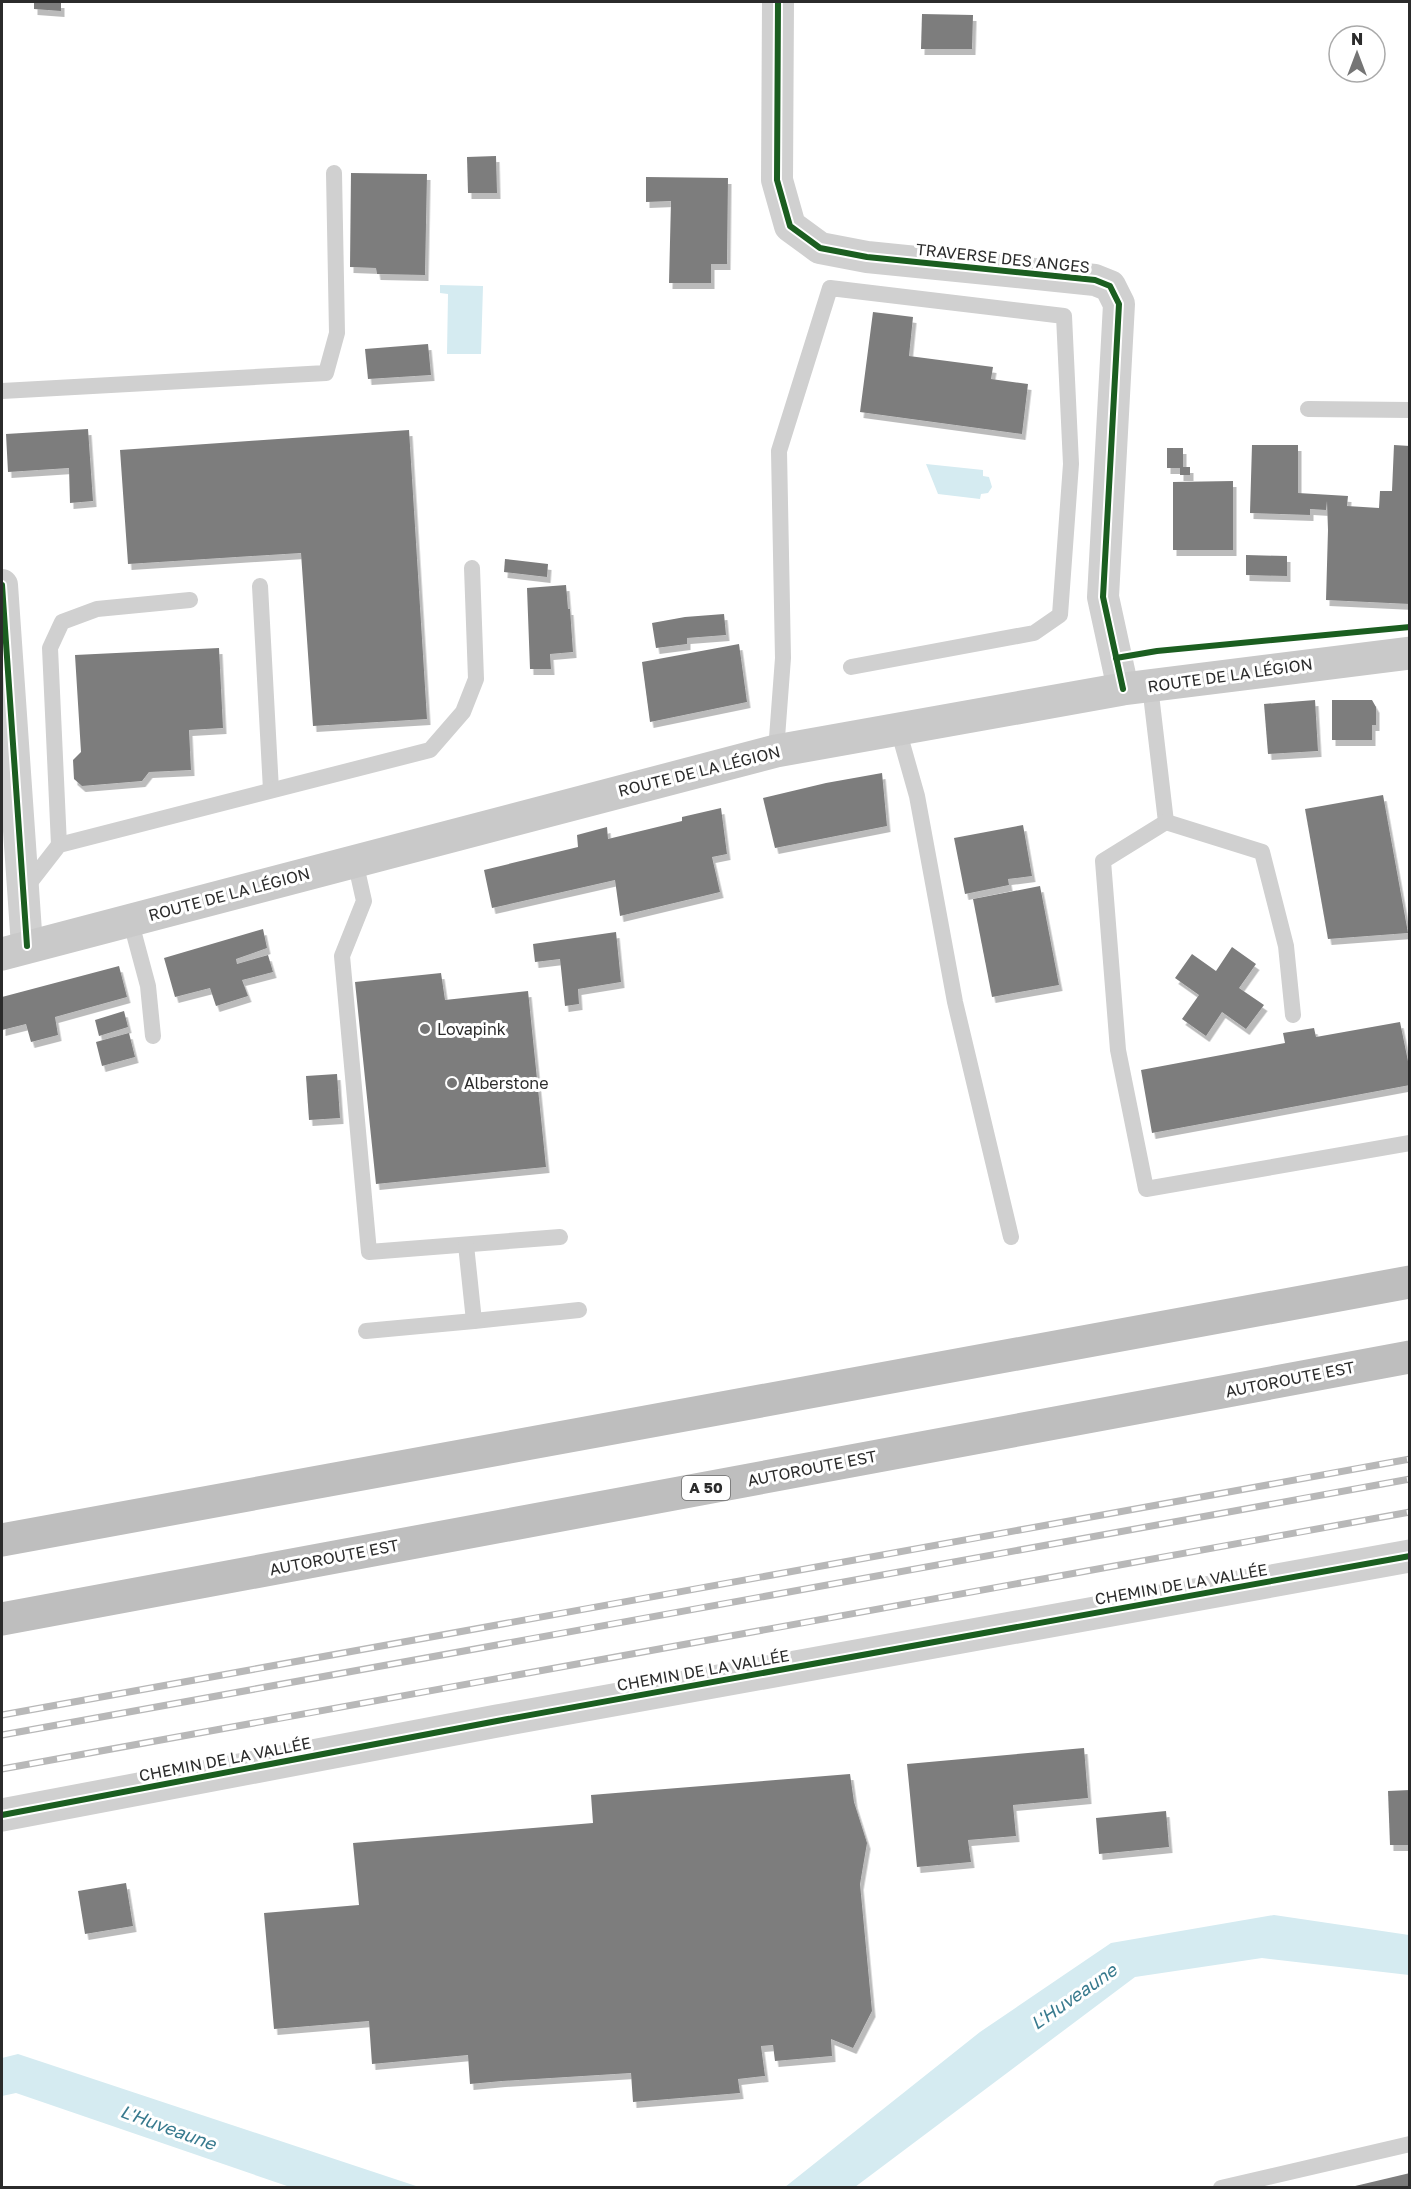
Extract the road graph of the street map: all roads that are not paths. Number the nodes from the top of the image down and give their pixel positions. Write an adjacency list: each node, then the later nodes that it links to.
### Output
1 (778, 2): 12 (street, TRAVERSE DES ANGES)
2 (334, 173): 3 (lane)
3 (2, 391)
4 (1308, 409): 5 (lane)
5 (1410, 410)
6 (472, 568): 15 (lane)
7 (2, 585): 19 (street)
8 (260, 586): 15 (lane)
9 (190, 600): 17 (lane)
10 (1410, 653): 12 (main road, ROUTE DE LA LÉGION)
11 (851, 668): 14 (lane)
12 (1136, 687): 13 (main road, ROUTE DE LA LÉGION); 16 (lane)
13 (898, 729): 14 (main road, ROUTE DE LA LÉGION); 25 (lane)
14 (776, 751): 18 (main road, ROUTE DE LA LÉGION)
15 (271, 790): 17 (lane)
16 (1166, 822): 22 (lane); 24 (lane)
17 (59, 845): 19 (lane)
18 (355, 861): 20 (main road, ROUTE DE LA LÉGION); 27 (lane)
19 (22, 893): 21 (street)
20 (130, 919): 21 (main road, ROUTE DE LA LÉGION); 23 (lane)
21 (14, 950)
22 (1293, 1015)
23 (153, 1036)
24 (1410, 1143)
25 (1011, 1237)
26 (560, 1238): 27 (lane)
27 (466, 1245): 30 (lane)
28 (1410, 1282): 33 (highway)
29 (579, 1310): 30 (lane)
30 (474, 1321): 31 (lane)
31 (366, 1331)
32 (1410, 1357): 35 (highway, AUTOROUTE EST / A 50)
33 (2, 1540)
34 (1410, 1556): 36 (street, CHEMIN DE LA VALLÉE)
35 (2, 1619)
36 (2, 1815)
37 (1410, 2144): 38 (lane)
38 (1221, 2187)

